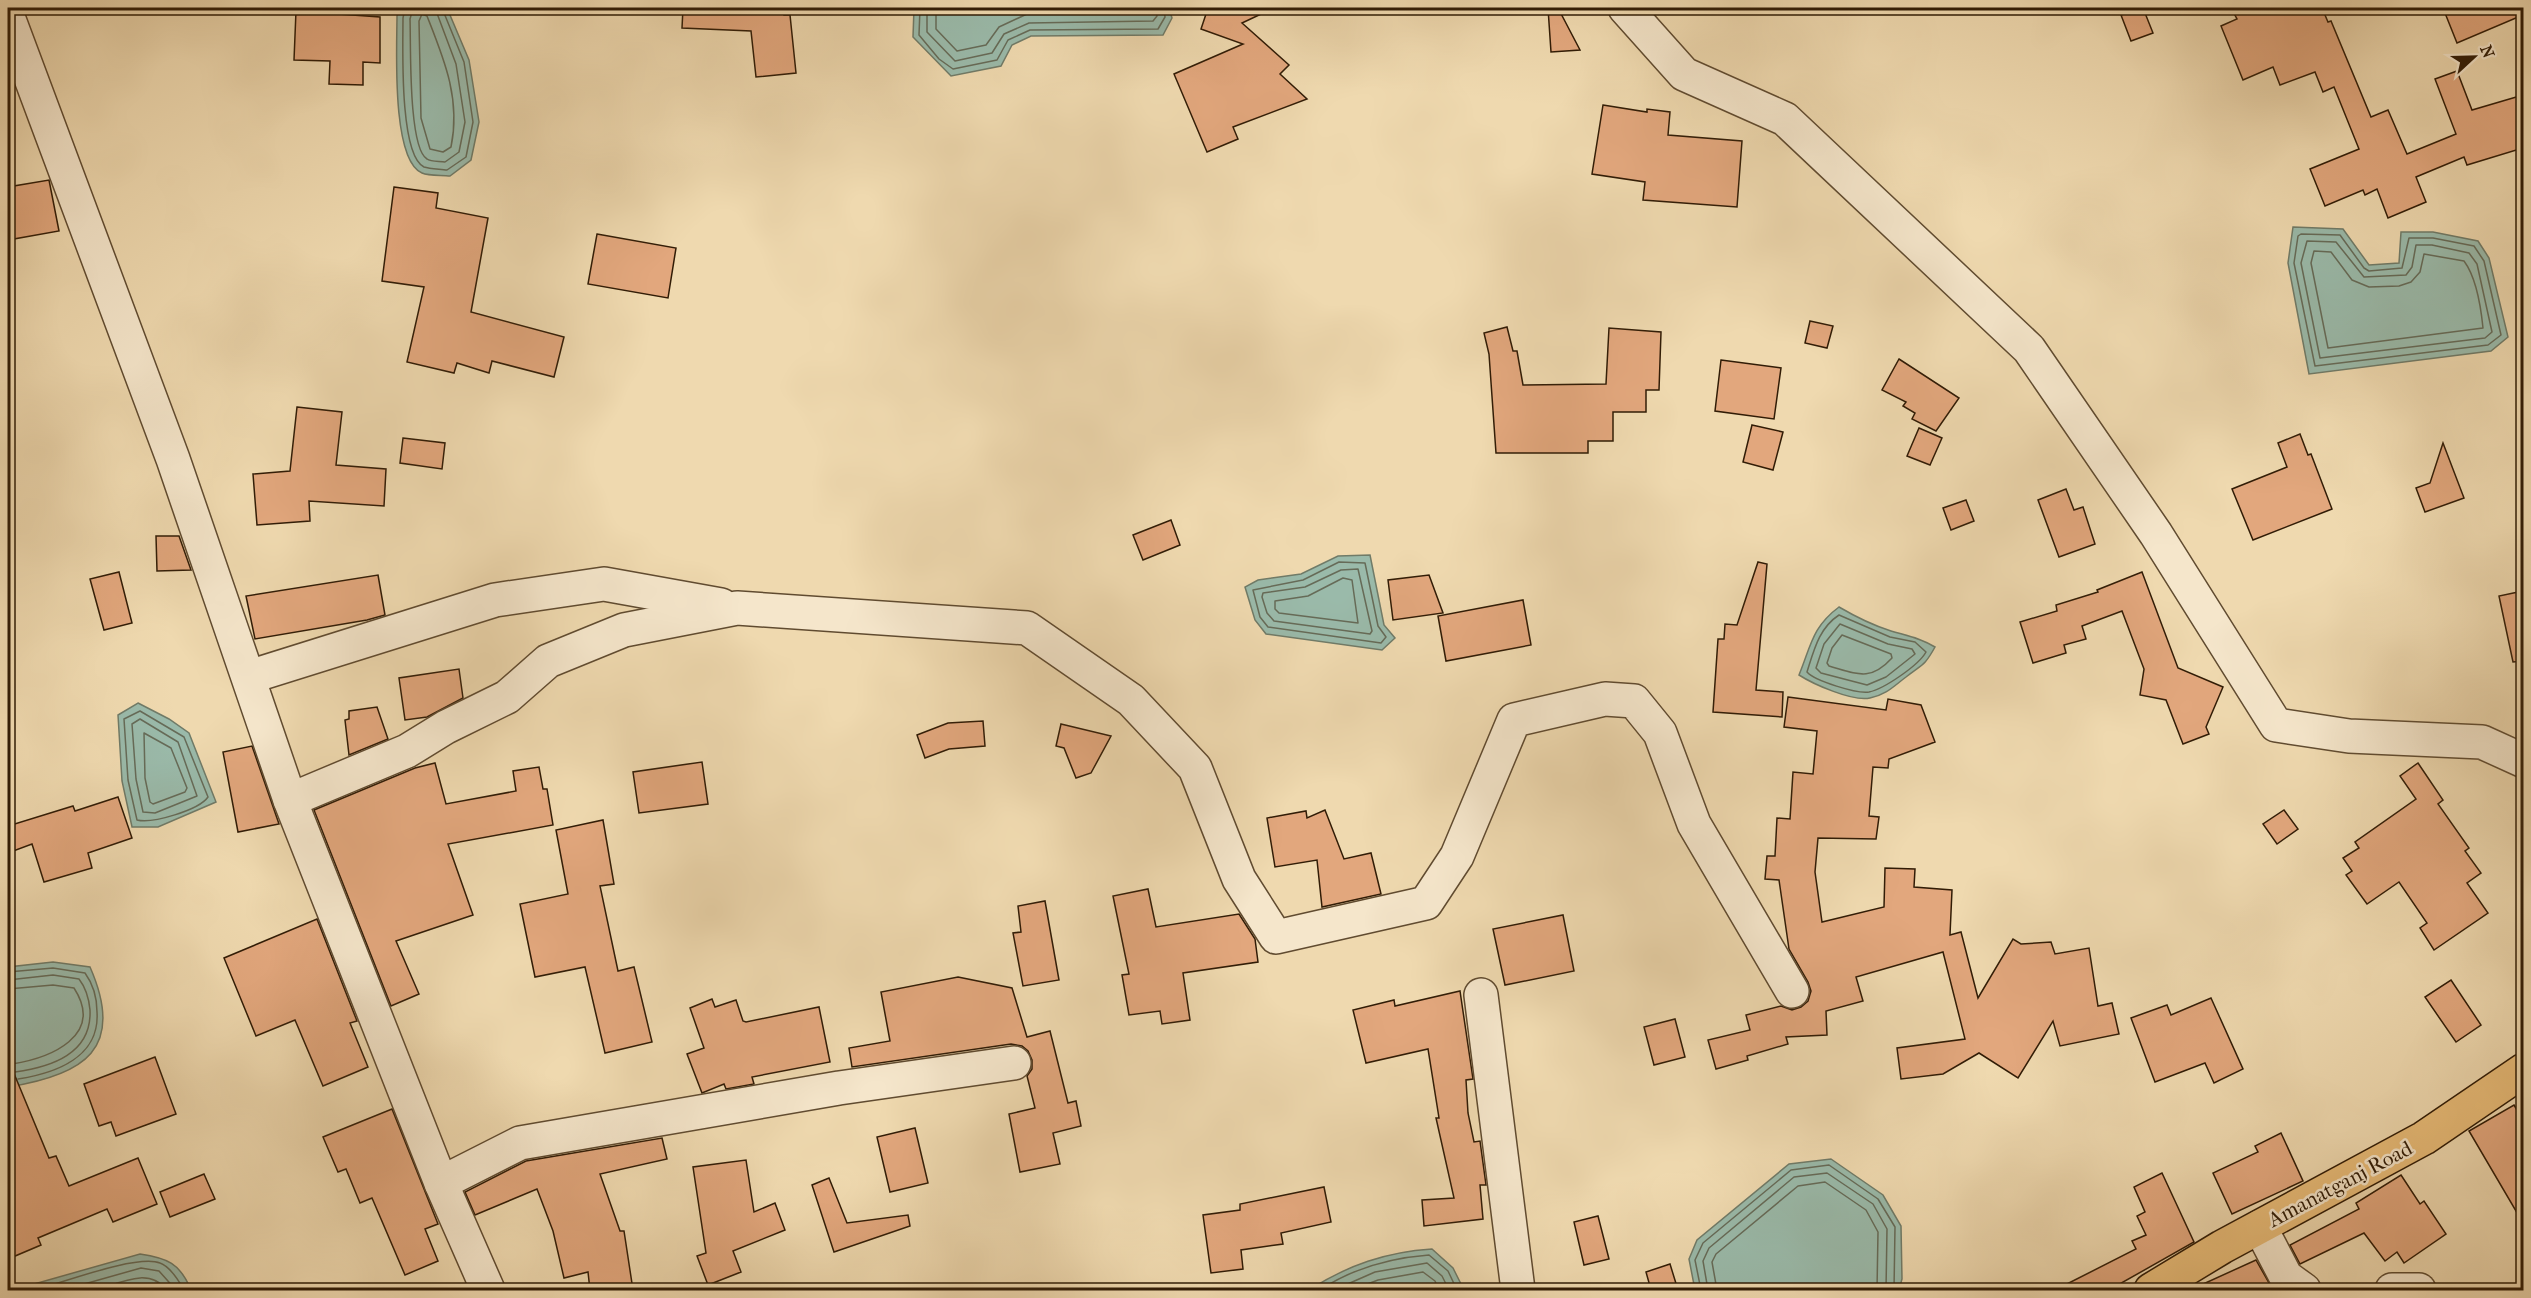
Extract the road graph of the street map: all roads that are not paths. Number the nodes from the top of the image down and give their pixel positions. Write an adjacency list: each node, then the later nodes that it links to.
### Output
1 (1625, 8): 5 (street)
2 (8, 17): 4 (street)
3 (737, 608): 4 (street); 6 (street); 7 (street)
4 (249, 676): 6 (street)
5 (2523, 761)
6 (290, 800): 11 (street)
7 (1792, 991)
8 (1481, 995): 14 (street)
9 (1014, 1063): 11 (street)
10 (2523, 1070): 12 (main road, Amanatganj Road)
11 (441, 1183): 13 (street)
12 (2260, 1227): 15 (main road, Amanatganj Road); 16 (street)
13 (488, 1290)
14 (1518, 1290)
15 (2151, 1290)
16 (2304, 1290)
17 (2392, 1290): 18 (street)
18 (2419, 1290)

